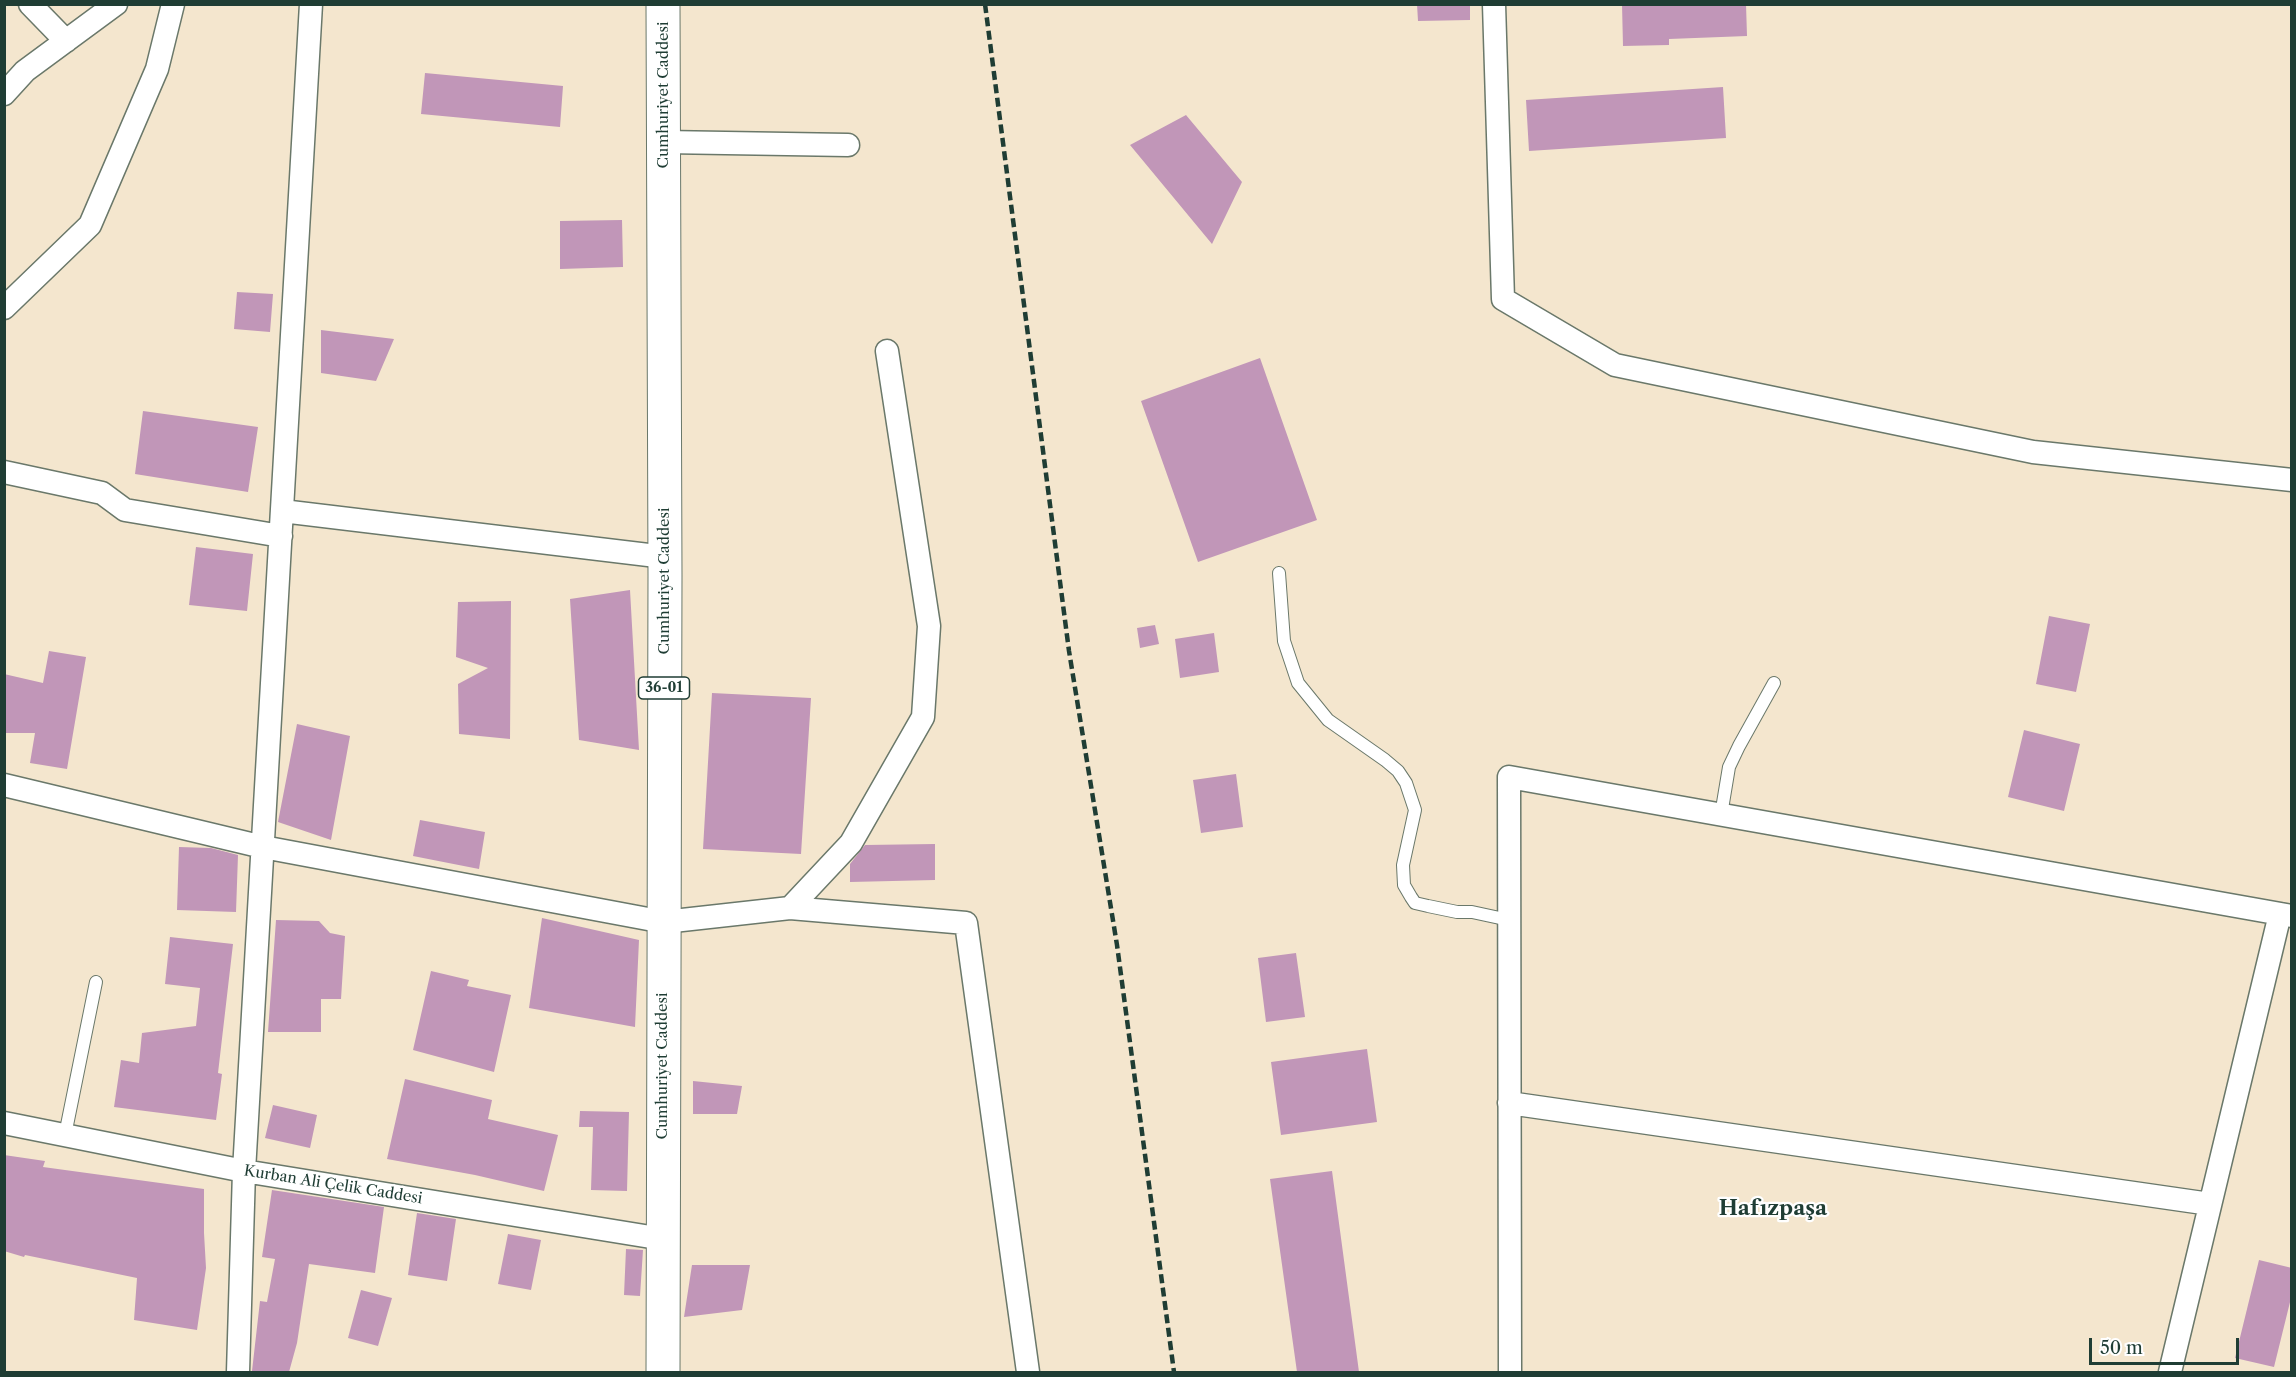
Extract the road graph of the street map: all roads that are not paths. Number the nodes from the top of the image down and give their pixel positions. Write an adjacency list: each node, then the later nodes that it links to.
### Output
1 (30, 4): 7 (street)
2 (116, 4): 7 (street)
3 (173, 4): 11 (street)
4 (311, 4): 15 (street)
5 (663, 4): 9 (main road, Cumhuriyet Caddesi / 36-01)
6 (1494, 4): 14 (street)
7 (66, 41): 8 (street)
8 (4, 94)
9 (664, 142): 10 (street); 17 (main road, Cumhuriyet Caddesi / 36-01)
10 (848, 145)
11 (4, 308)
12 (887, 351): 23 (street)
13 (4, 472): 16 (street)
14 (2292, 480)
15 (282, 511): 16 (street); 17 (street)
16 (281, 536): 22 (street)
17 (665, 557): 26 (main road, Cumhuriyet Caddesi / 36-01)
18 (1279, 573): 25 (lane)
19 (1774, 683): 21 (lane)
20 (4, 785): 22 (street)
21 (1721, 815): 24 (street); 25 (street)
22 (263, 847): 26 (street); 31 (street)
23 (790, 908): 26 (street); 36 (street)
24 (2286, 915): 32 (street)
25 (1509, 920): 28 (street)
26 (664, 922): 33 (main road, Cumhuriyet Caddesi / 36-01)
27 (96, 982): 30 (lane)
28 (1509, 1102): 32 (street); 37 (street)
29 (4, 1123): 30 (street, Kurban Ali Çelik Caddesi)
30 (65, 1135): 31 (street, Kurban Ali Çelik Caddesi)
31 (244, 1171): 33 (street, Kurban Ali Çelik Caddesi); 34 (street)
32 (2210, 1204): 38 (street)
33 (663, 1239): 35 (main road, Cumhuriyet Caddesi / 36-01)
34 (238, 1372)
35 (663, 1372)
36 (1028, 1372)
37 (1510, 1372)
38 (2170, 1372)

